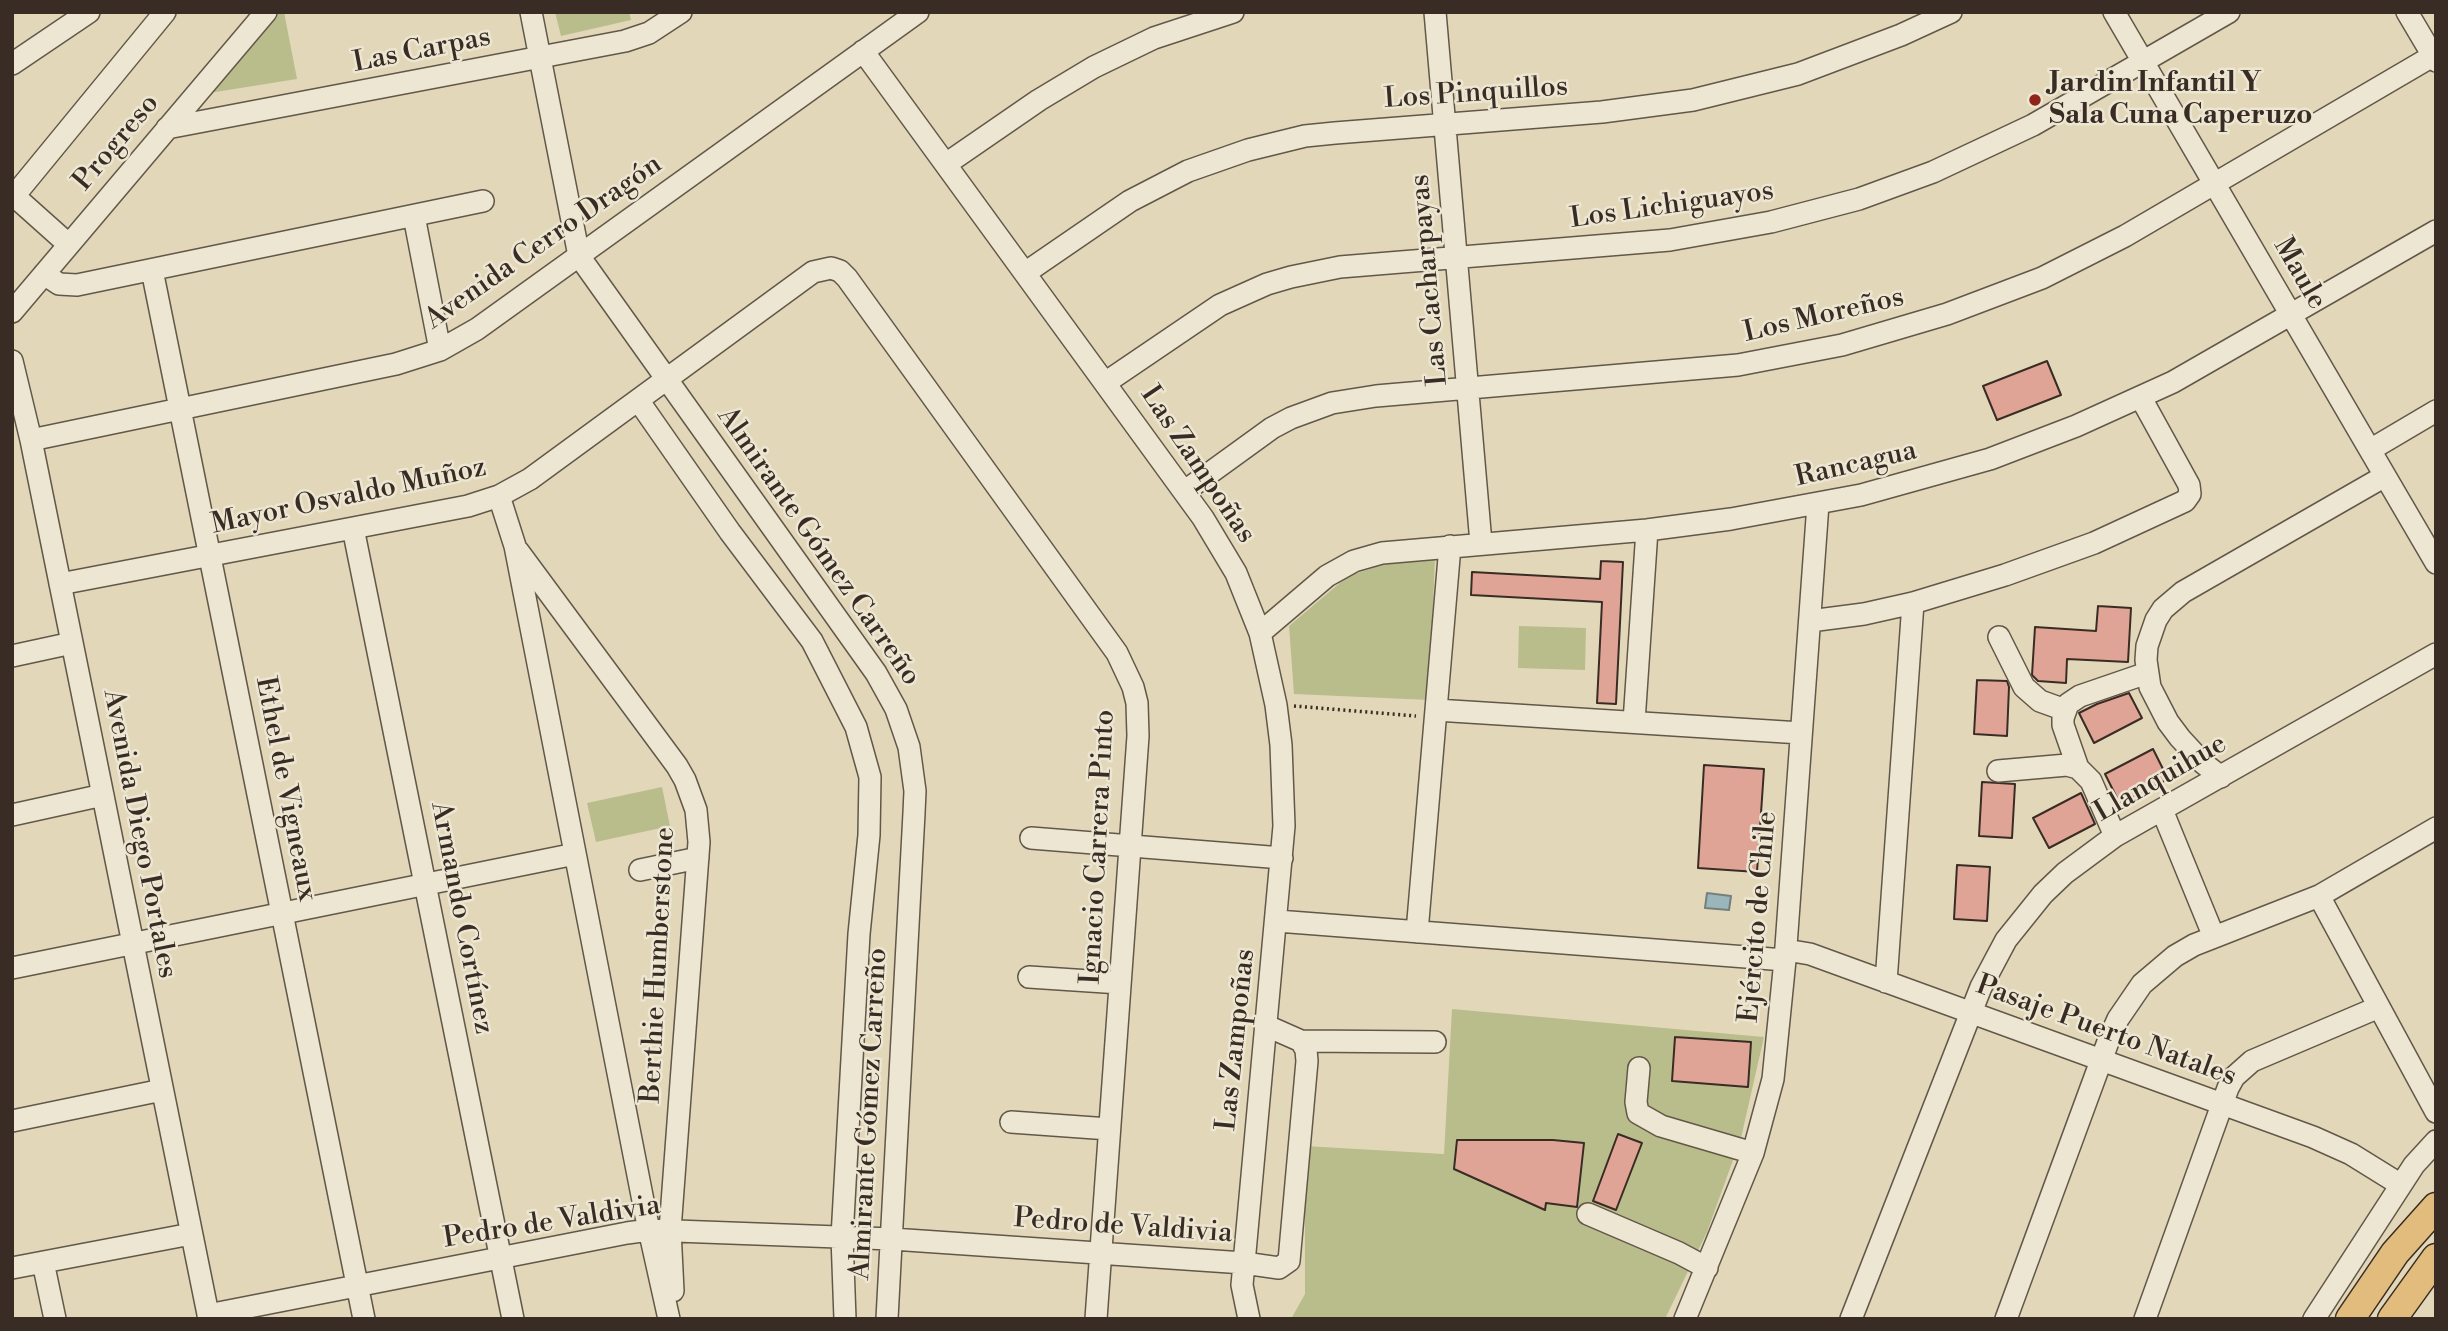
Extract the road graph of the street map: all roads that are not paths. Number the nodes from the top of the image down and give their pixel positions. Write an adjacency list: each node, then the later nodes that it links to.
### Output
1 (89, 12): 17 (street)
2 (165, 12): 22 (street)
3 (266, 12): 19 (street, Progreso)
4 (531, 12): 14 (street, Almirante Gómez Carreño)
5 (681, 12): 14 (street, Las Carpas)
6 (918, 12): 13 (street, Avenida Cerro Dragón)
7 (1233, 12): 20 (street)
8 (1435, 12): 18 (street, Las Cacharpayas)
9 (1951, 12): 18 (street, Los Pinquillos)
10 (2114, 12): 16 (street, Maule)
11 (2229, 12): 16 (street, Los Lichiguayos)
12 (2407, 12): 15 (street)
13 (863, 51): 20 (street, Las Zampoñas); 27 (street, Avenida Cerro Dragón)
14 (540, 57): 19 (street, Las Carpas); 27 (street, Almirante Gómez Carreño)
15 (2435, 57): 21 (street, Los Moreños)
16 (2143, 61): 21 (street, Maule); 28 (street, Los Lichiguayos)
17 (12, 64)
18 (1444, 124): 28 (street, Las Cacharpayas); 31 (street, Los Pinquillos)
19 (167, 128): 26 (street, Progreso)
20 (946, 164): 31 (street, Las Zampoñas)
21 (2214, 183): 34 (street, Maule); 39 (street, Los Moreños)
22 (13, 195): 26 (street)
23 (483, 201): 24 (street)
24 (414, 216): 30 (street); 35 (street)
25 (2436, 231): 34 (street, Rancagua)
26 (68, 244): 32 (street, Progreso)
27 (579, 256): 35 (street, Avenida Cerro Dragón); 37 (street, Almirante Gómez Carreño)
28 (1456, 258): 38 (street, Los Lichiguayos); 39 (street, Las Cacharpayas)
29 (831, 268): 37 (street, Mayor Osvaldo Muñoz); 79 (street, Ignacio Carrera Pinto)
30 (152, 270): 32 (street); 42 (street, Ethel de Vigneaux)
31 (1025, 273): 38 (street, Las Zampoñas)
32 (44, 274): 33 (street, Progreso)
33 (12, 312)
34 (2291, 316): 40 (street, Rancagua); 45 (street, Maule)
35 (440, 350): 42 (street, Avenida Cerro Dragón)
36 (12, 361): 44 (street, Avenida Diego Portales)
37 (667, 379): 41 (street, Mayor Osvaldo Muñoz); 117 (street, Almirante Gómez Carreño)
38 (1105, 383): 47 (street, Las Zampoñas)
39 (1467, 388): 47 (street, Los Moreños); 52 (street, Las Cacharpayas)
40 (2141, 398): 49 (street, Rancagua); 58 (street)
41 (638, 400): 48 (street, Mayor Osvaldo Muñoz); 116 (street)
42 (180, 409): 44 (street, Avenida Cerro Dragón); 55 (street, Ethel de Vigneaux)
43 (2436, 411): 45 (street)
44 (31, 440): 57 (street, Avenida Diego Portales)
45 (2370, 450): 46 (street, Maule)
46 (2385, 476): 56 (street, Maule); 65 (street)
47 (1185, 491): 60 (street, Las Zampoñas)
48 (499, 496): 50 (street, Mayor Osvaldo Muñoz); 53 (street, Berthie Humberstone)
49 (1818, 504): 51 (street, Rancagua); 59 (street, Ejército de Chile)
50 (353, 528): 55 (street, Mayor Osvaldo Muñoz); 84 (street, Armando Cortínez)
51 (1647, 530): 52 (street, Rancagua); 68 (street)
52 (1480, 543): 54 (street, Rancagua)
53 (515, 546): 80 (street, Berthie Humberstone); 81 (street, Berthie Humberstone)
54 (1450, 546): 60 (street, Rancagua); 67 (street)
55 (209, 555): 57 (street, Mayor Osvaldo Muñoz); 86 (street, Ethel de Vigneaux)
56 (2436, 563)
57 (60, 584): 62 (street, Avenida Diego Portales)
58 (1913, 603): 59 (street); 94 (street)
59 (1810, 621): 69 (street, Ejército de Chile)
60 (1260, 633): 82 (street, Las Zampoñas)
61 (1999, 637): 66 (street)
62 (72, 643): 64 (street); 73 (street, Avenida Diego Portales)
63 (2436, 654): 72 (street, Llanquihue)
64 (12, 656)
65 (2147, 673): 66 (street); 72 (street)
66 (2065, 710): 70 (street)
67 (1435, 713): 68 (street); 88 (street)
68 (1634, 722): 69 (street)
69 (1801, 733): 91 (street, Ejército de Chile)
70 (2078, 768): 71 (street); 77 (street)
71 (1998, 771)
72 (2221, 777): 74 (street, Llanquihue)
73 (103, 795): 75 (street); 90 (street, Avenida Diego Portales)
74 (2162, 810): 77 (street, Llanquihue); 89 (street)
75 (12, 815)
76 (2436, 828): 85 (street)
77 (2115, 836): 97 (street, Llanquihue)
78 (1031, 838): 79 (street)
79 (1130, 845): 82 (street); 95 (street, Ignacio Carrera Pinto)
80 (575, 854): 84 (street); 114 (street, Berthie Humberstone)
81 (698, 858): 83 (street); 114 (street, Berthie Humberstone)
82 (1282, 858): 87 (street, Las Zampoñas)
83 (640, 870)
84 (425, 884): 86 (street); 119 (street, Armando Cortínez)
85 (2319, 896): 89 (street); 96 (street)
86 (282, 913): 90 (street); 125 (street, Ethel de Vigneaux)
87 (1277, 921): 88 (street, Pasaje Puerto Natales); 98 (street, Las Zampoñas)
88 (1416, 932): 91 (street, Pasaje Puerto Natales)
89 (2214, 937): 101 (street)
90 (133, 943): 92 (street); 103 (street, Avenida Diego Portales)
91 (1785, 955): 94 (street, Pasaje Puerto Natales); 110 (street, Ejército de Chile)
92 (12, 968)
93 (1029, 976): 95 (street)
94 (1886, 982): 97 (street, Pasaje Puerto Natales)
95 (1120, 983): 108 (street, Ignacio Carrera Pinto)
96 (2379, 1007): 104 (street); 105 (street)
97 (1970, 1013): 101 (street, Pasaje Puerto Natales); 136 (street, Llanquihue)
98 (1267, 1026): 99 (street); 122 (street, Las Zampoñas)
99 (1301, 1041): 100 (street); 122 (street, Pedro de Valdivia)
100 (1436, 1042)
101 (2101, 1060): 104 (street, Pasaje Puerto Natales); 137 (street)
102 (1639, 1068): 110 (street)
103 (162, 1090): 106 (street); 115 (street, Avenida Diego Portales)
104 (2222, 1104): 111 (street, Pasaje Puerto Natales); 138 (street)
105 (2436, 1112)
106 (12, 1121)
107 (1011, 1122): 108 (street)
108 (1109, 1129): 118 (street, Ignacio Carrera Pinto)
109 (2436, 1141): 111 (street)
110 (1753, 1153): 124 (street, Ejército de Chile)
111 (2401, 1185): 139 (street)
112 (2436, 1207): 140 (main road)
113 (1588, 1214): 124 (street)
114 (659, 1230): 116 (street, Pedro de Valdivia); 119 (street, Pedro de Valdivia); 130 (street, Berthie Humberstone)
115 (191, 1234): 121 (street); 126 (street, Avenida Diego Portales)
116 (842, 1237): 117 (street, Pedro de Valdivia); 131 (street)
117 (892, 1239): 118 (street, Pedro de Valdivia); 132 (street, Almirante Gómez Carreño)
118 (1100, 1253): 122 (street, Pedro de Valdivia); 133 (street, Ignacio Carrera Pinto)
119 (500, 1258): 125 (street, Pedro de Valdivia); 129 (street, Armando Cortínez)
120 (2436, 1258): 141 (main road)
121 (43, 1262): 123 (street); 127 (street)
122 (1244, 1263): 134 (street, Las Zampoñas)
123 (12, 1268)
124 (1707, 1268): 135 (street, Ejército de Chile)
125 (358, 1286): 126 (street, Pedro de Valdivia); 128 (street, Ethel de Vigneaux)
126 (208, 1317)
127 (55, 1319)
128 (364, 1319)
129 (513, 1319)
130 (671, 1319)
131 (845, 1319)
132 (887, 1319)
133 (1096, 1319)
134 (1249, 1319)
135 (1685, 1319)
136 (1851, 1319)
137 (2006, 1319)
138 (2145, 1319)
139 (2314, 1319)
140 (2350, 1319)
141 (2392, 1319)

